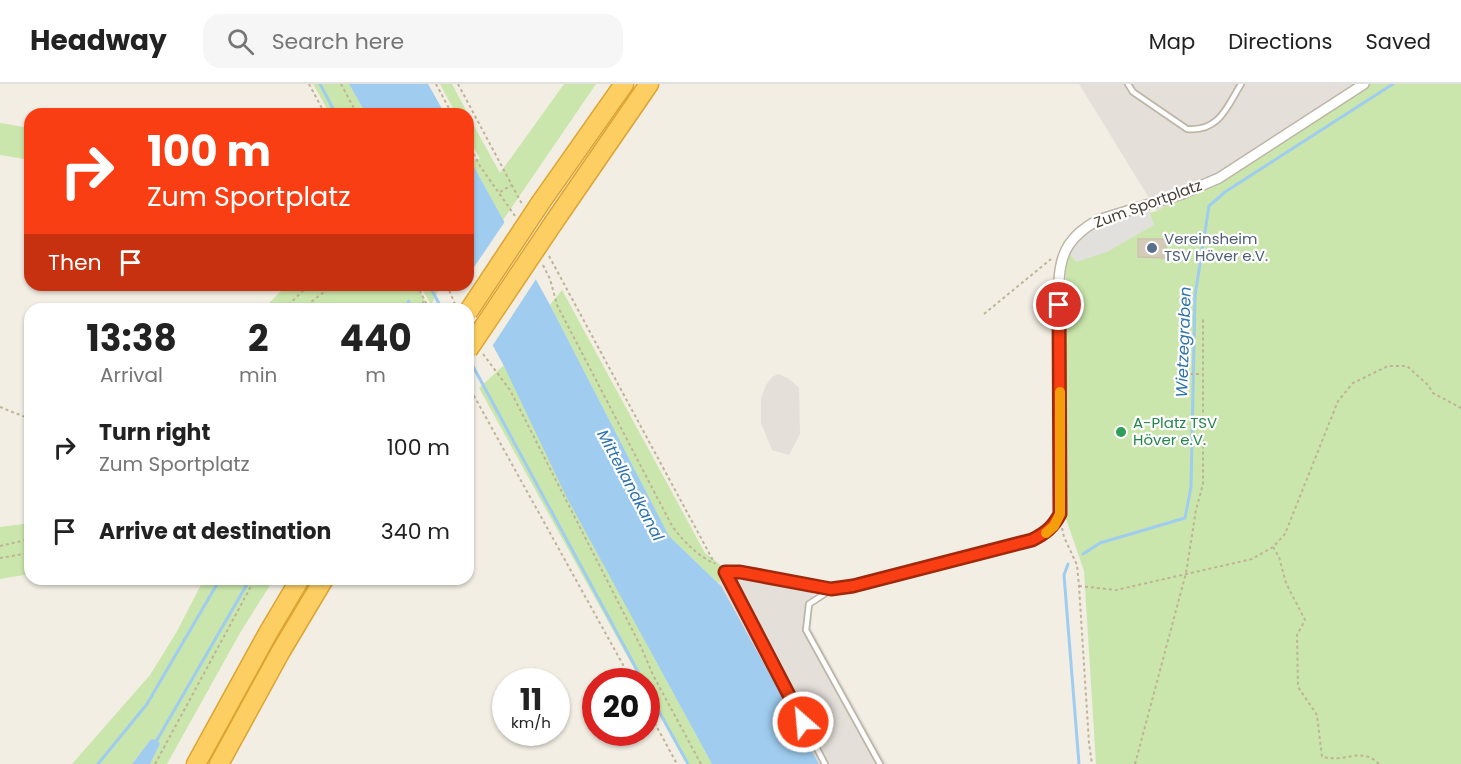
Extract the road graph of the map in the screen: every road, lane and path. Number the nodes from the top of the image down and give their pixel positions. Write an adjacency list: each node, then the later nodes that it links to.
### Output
1 (309, 84): 10 (path)
2 (341, 84): 11 (path)
3 (436, 84): 12 (path)
4 (458, 84): 13 (path)
5 (624, 84): 18 (highway)
6 (649, 84): 32 (highway, bridge)
7 (1128, 84): 8 (lane)
8 (1241, 84)
9 (1364, 84): 20 (street, Zum Sportplatz)
10 (322, 108)
11 (354, 108)
12 (449, 108)
13 (471, 108)
14 (474, 114): 16 (path)
15 (474, 155): 17 (path)
16 (512, 185): 17 (path); 18 (path)
17 (500, 192): 19 (path)
18 (533, 205): 29 (highway, bridge)
19 (514, 215)
20 (1065, 248): 30 (path); 40 (street)
21 (543, 264): 22 (path)
22 (554, 268)
23 (303, 291): 27 (path)
24 (325, 291): 28 (path)
25 (420, 291): 26 (path)
26 (424, 301)
27 (290, 303)
28 (310, 303)
29 (473, 303)
30 (984, 314)
31 (1203, 319): 35 (path)
32 (474, 341)
33 (485, 359): 59 (path)
34 (1178, 374): 35 (path)
35 (1203, 374): 47 (path)
36 (474, 396): 53 (path)
37 (0, 407): 39 (path)
38 (1461, 408): 43 (path)
39 (24, 417)
40 (1060, 514): 51 (path); 52 (street)
41 (24, 540): 42 (path)
42 (0, 546)
43 (1273, 547): 47 (path); 64 (path)
44 (24, 554): 45 (path)
45 (0, 558)
46 (725, 572): 52 (street); 60 (lane)
47 (1186, 573): 51 (path); 63 (path)
48 (252, 585): 55 (path)
49 (296, 585): 56 (highway)
50 (320, 585): 57 (highway)
51 (1079, 586): 62 (path)
52 (831, 589): 61 (lane)
53 (625, 668)
54 (660, 732): 58 (path)
55 (156, 764)
56 (196, 764)
57 (219, 764)
58 (678, 764)
59 (701, 764)
60 (825, 764)
61 (880, 764)
62 (1092, 764)
63 (1135, 764)
64 (1379, 764)

